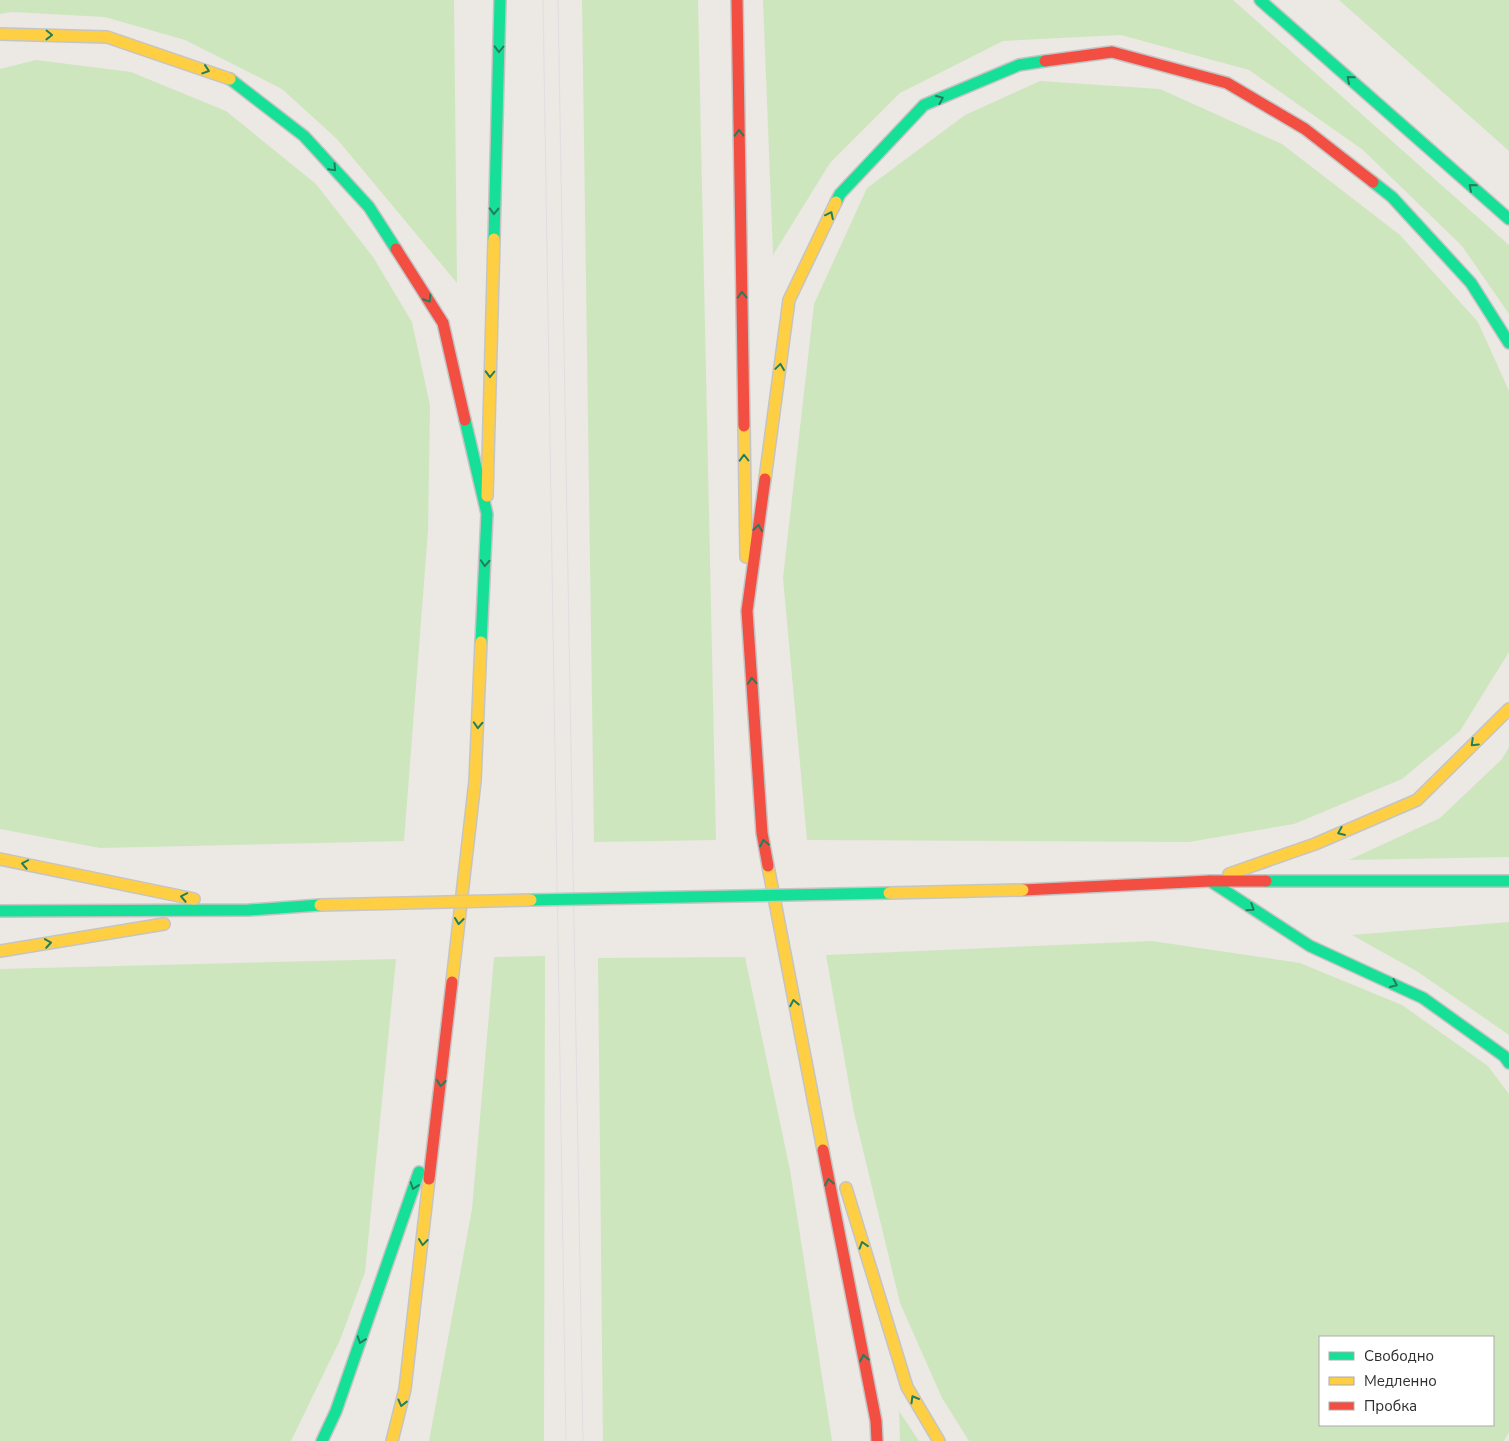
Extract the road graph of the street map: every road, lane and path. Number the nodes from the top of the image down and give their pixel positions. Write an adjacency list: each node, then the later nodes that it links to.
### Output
1 (500, 0): 7 (main road, one-way to 7)
2 (737, 0): 8 (main road, one-way to 2)
3 (1260, 0): 5 (main road, one-way to 3)
4 (0, 34): 7 (main road, one-way to 7)
5 (1509, 219)
6 (1509, 343): 8 (main road, one-way to 6)
7 (487, 514): 18 (main road, one-way to 18)
8 (747, 612): 16 (main road, one-way to 8)
9 (1509, 709): 12 (main road, one-way to 12)
10 (0, 859): 13 (main road, one-way to 10)
11 (1509, 881): 12 (main road)
12 (1210, 882): 13 (main road, bridge); 17 (main road, one-way to 17)
13 (249, 910): 14 (main road); 15 (main road, one-way to 13)
14 (0, 911)
15 (0, 951)
16 (803, 1051): 21 (main road, one-way to 16); 22 (main road, one-way to 16)
17 (1509, 1063)
18 (436, 1124): 19 (main road, one-way to 19); 20 (main road, one-way to 20)
19 (322, 1441)
20 (392, 1441)
21 (877, 1441)
22 (939, 1441)

